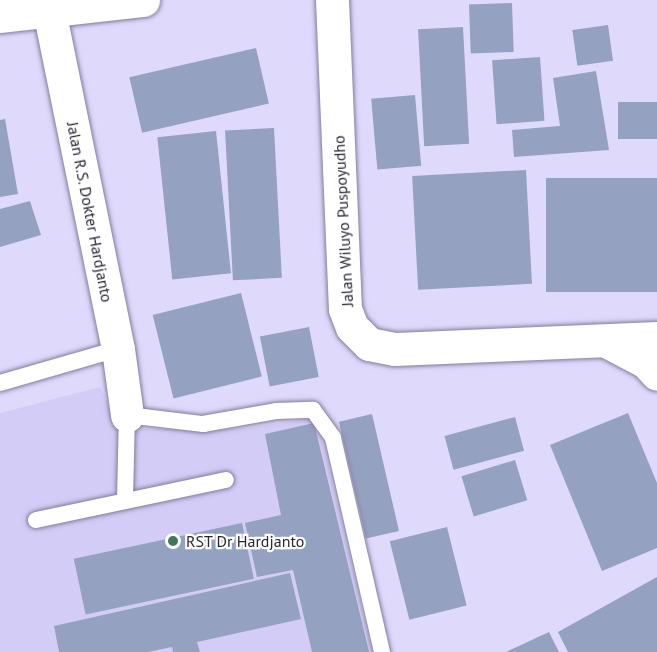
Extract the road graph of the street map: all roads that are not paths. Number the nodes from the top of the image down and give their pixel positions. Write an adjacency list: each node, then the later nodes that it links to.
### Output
1 (143, 0): 3 (street)
2 (332, 0): 6 (street, Jalan Wiluyo Puspoyudho)
3 (43, 7): 4 (street); 7 (street, Jalan R.S. Dokter Hardjanto)
4 (0, 16)
5 (657, 338): 6 (street, Jalan Wiluyo Puspoyudho)
6 (602, 339): 8 (street)
7 (118, 349): 9 (lane); 10 (street, Jalan R.S. Dokter Hardjanto)
8 (657, 374)
9 (0, 383)
10 (127, 415): 12 (lane); 14 (lane)
11 (226, 480): 12 (lane)
12 (125, 500): 13 (lane)
13 (36, 520)
14 (381, 652)

